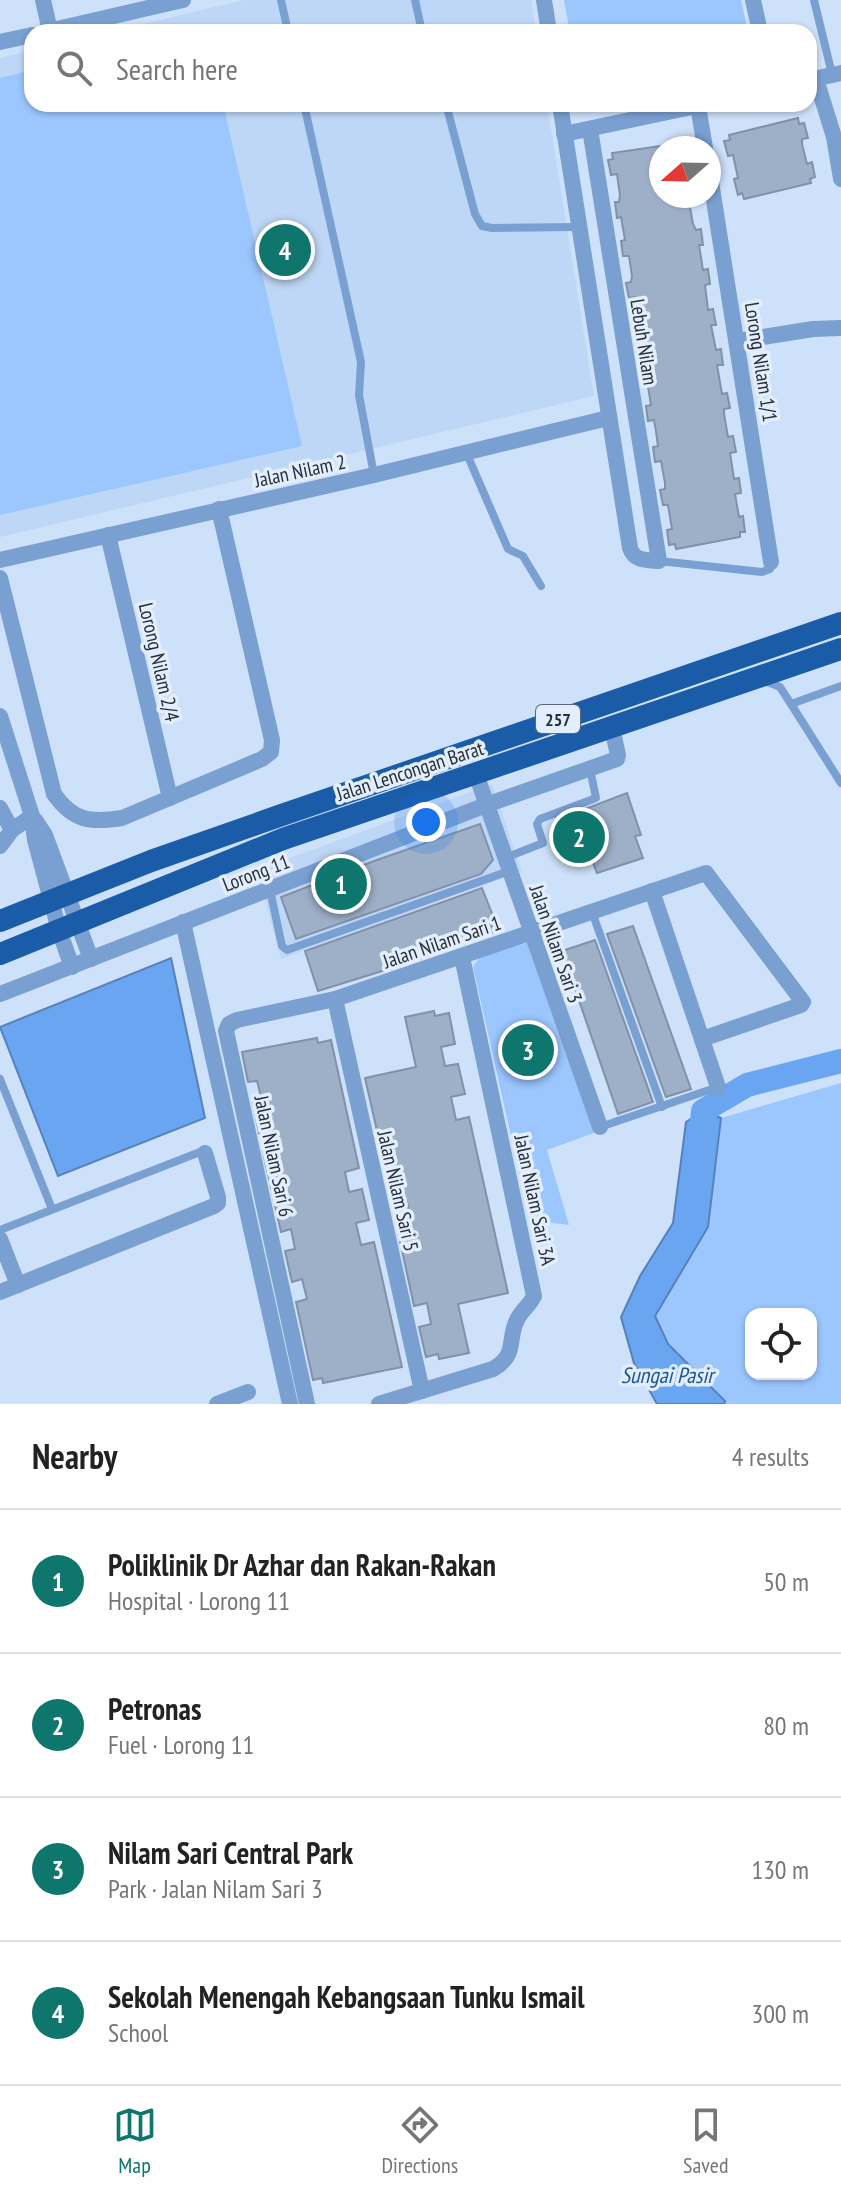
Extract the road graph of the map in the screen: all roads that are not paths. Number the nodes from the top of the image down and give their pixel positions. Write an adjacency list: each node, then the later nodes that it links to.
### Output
1 (43, 0): 8 (street)
2 (281, 0): 10 (lane)
3 (415, 0): 11 (lane)
4 (544, 0): 12 (street)
5 (753, 0): 13 (street)
6 (814, 0): 16 (lane)
7 (172, 1): 9 (street)
8 (46, 24)
9 (76, 24)
10 (286, 24)
11 (420, 24)
12 (548, 24)
13 (758, 24)
14 (24, 37): 15 (street)
15 (0, 42)
16 (825, 77): 25 (street)
17 (306, 112): 33 (lane)
18 (448, 112): 28 (lane)
19 (561, 112): 23 (street)
20 (669, 112): 22 (street)
21 (702, 112): 24 (street)
22 (590, 129): 23 (street); 37 (street, Lebuh Nilam)
23 (564, 134): 28 (street)
24 (704, 136)
25 (838, 136): 26 (street)
26 (841, 179)
27 (716, 208): 30 (street, Lorong Nilam 1/1)
28 (577, 227): 31 (street)
29 (841, 328): 30 (street)
30 (738, 341): 38 (street, Lorong Nilam 1/1)
31 (608, 418): 32 (street, Jalan Nilam 2); 37 (street)
32 (466, 452): 33 (street, Jalan Nilam 2); 40 (lane)
33 (374, 475): 34 (street, Jalan Nilam 2)
34 (219, 509): 35 (street, Jalan Nilam 2); 51 (street)
35 (108, 535): 36 (street, Jalan Nilam 2); 51 (street, Lorong Nilam 2/4)
36 (0, 560)
37 (659, 561): 38 (lane)
38 (771, 562)
39 (0, 578): 51 (street)
40 (541, 586)
41 (841, 623): 60 (highway, Jalan Lencongan Barat / 257)
42 (841, 649): 43 (highway, Jalan Lencongan Barat / 257)
43 (758, 678): 45 (lane); 47 (highway, Jalan Lencongan Barat / 257)
44 (841, 686): 45 (lane)
45 (791, 704): 50 (lane)
46 (0, 716): 54 (street)
47 (612, 728): 48 (street, Lorong 11); 49 (highway, Jalan Lencongan Barat / 257)
48 (590, 769): 52 (street, Lorong 11); 57 (lane)
49 (476, 774): 52 (street, Jalan Nilam Sari 3); 64 (highway, Jalan Lencongan Barat / 257)
50 (841, 783)
51 (170, 798)
52 (486, 805): 57 (street, Jalan Nilam Sari 3); 58 (street, Lorong 11)
53 (0, 808): 55 (street)
54 (32, 816): 55 (street); 60 (street)
55 (12, 830): 56 (street)
56 (0, 846)
57 (507, 865): 58 (lane); 65 (street, Jalan Nilam Sari 3)
58 (269, 889): 63 (street, Lorong 11)
59 (652, 891): 61 (street, Jalan Nilam Sari 1); 72 (street); 72 (street, Jalan Nilam Sari 1)
60 (59, 898): 62 (highway, Jalan Lencongan Barat / 257); 64 (street)
61 (592, 912): 65 (street, Jalan Nilam Sari 1); 75 (lane)
62 (0, 921)
63 (183, 922): 68 (street, Lorong 11); 86 (street)
64 (68, 926): 66 (highway, Jalan Lencongan Barat / 257); 68 (street); 69 (street)
65 (532, 933): 67 (street, Jalan Nilam Sari 1); 76 (street, Jalan Nilam Sari 3)
66 (0, 954)
67 (462, 957): 71 (street, Jalan Nilam Sari 1); 83 (street, Jalan Nilam Sari 3A)
68 (91, 959): 69 (street, Lorong 11)
69 (72, 967): 70 (street, Lorong 11)
70 (0, 994)
71 (335, 999): 83 (street, Jalan Nilam Sari 5); 87 (street, Jalan Nilam Sari 6)
72 (702, 1039): 74 (street)
73 (0, 1079): 78 (lane)
74 (718, 1087): 75 (lane)
75 (662, 1107): 76 (lane)
76 (600, 1127)
77 (205, 1153): 78 (lane); 81 (street)
78 (52, 1209): 79 (lane)
79 (0, 1230)
80 (0, 1239): 81 (street)
81 (18, 1285): 82 (street)
82 (0, 1292)
83 (422, 1391): 88 (street, Jalan Nilam Sari 3A)
84 (248, 1392): 85 (street)
85 (217, 1404)
86 (290, 1404)
87 (307, 1404)
88 (379, 1404)

